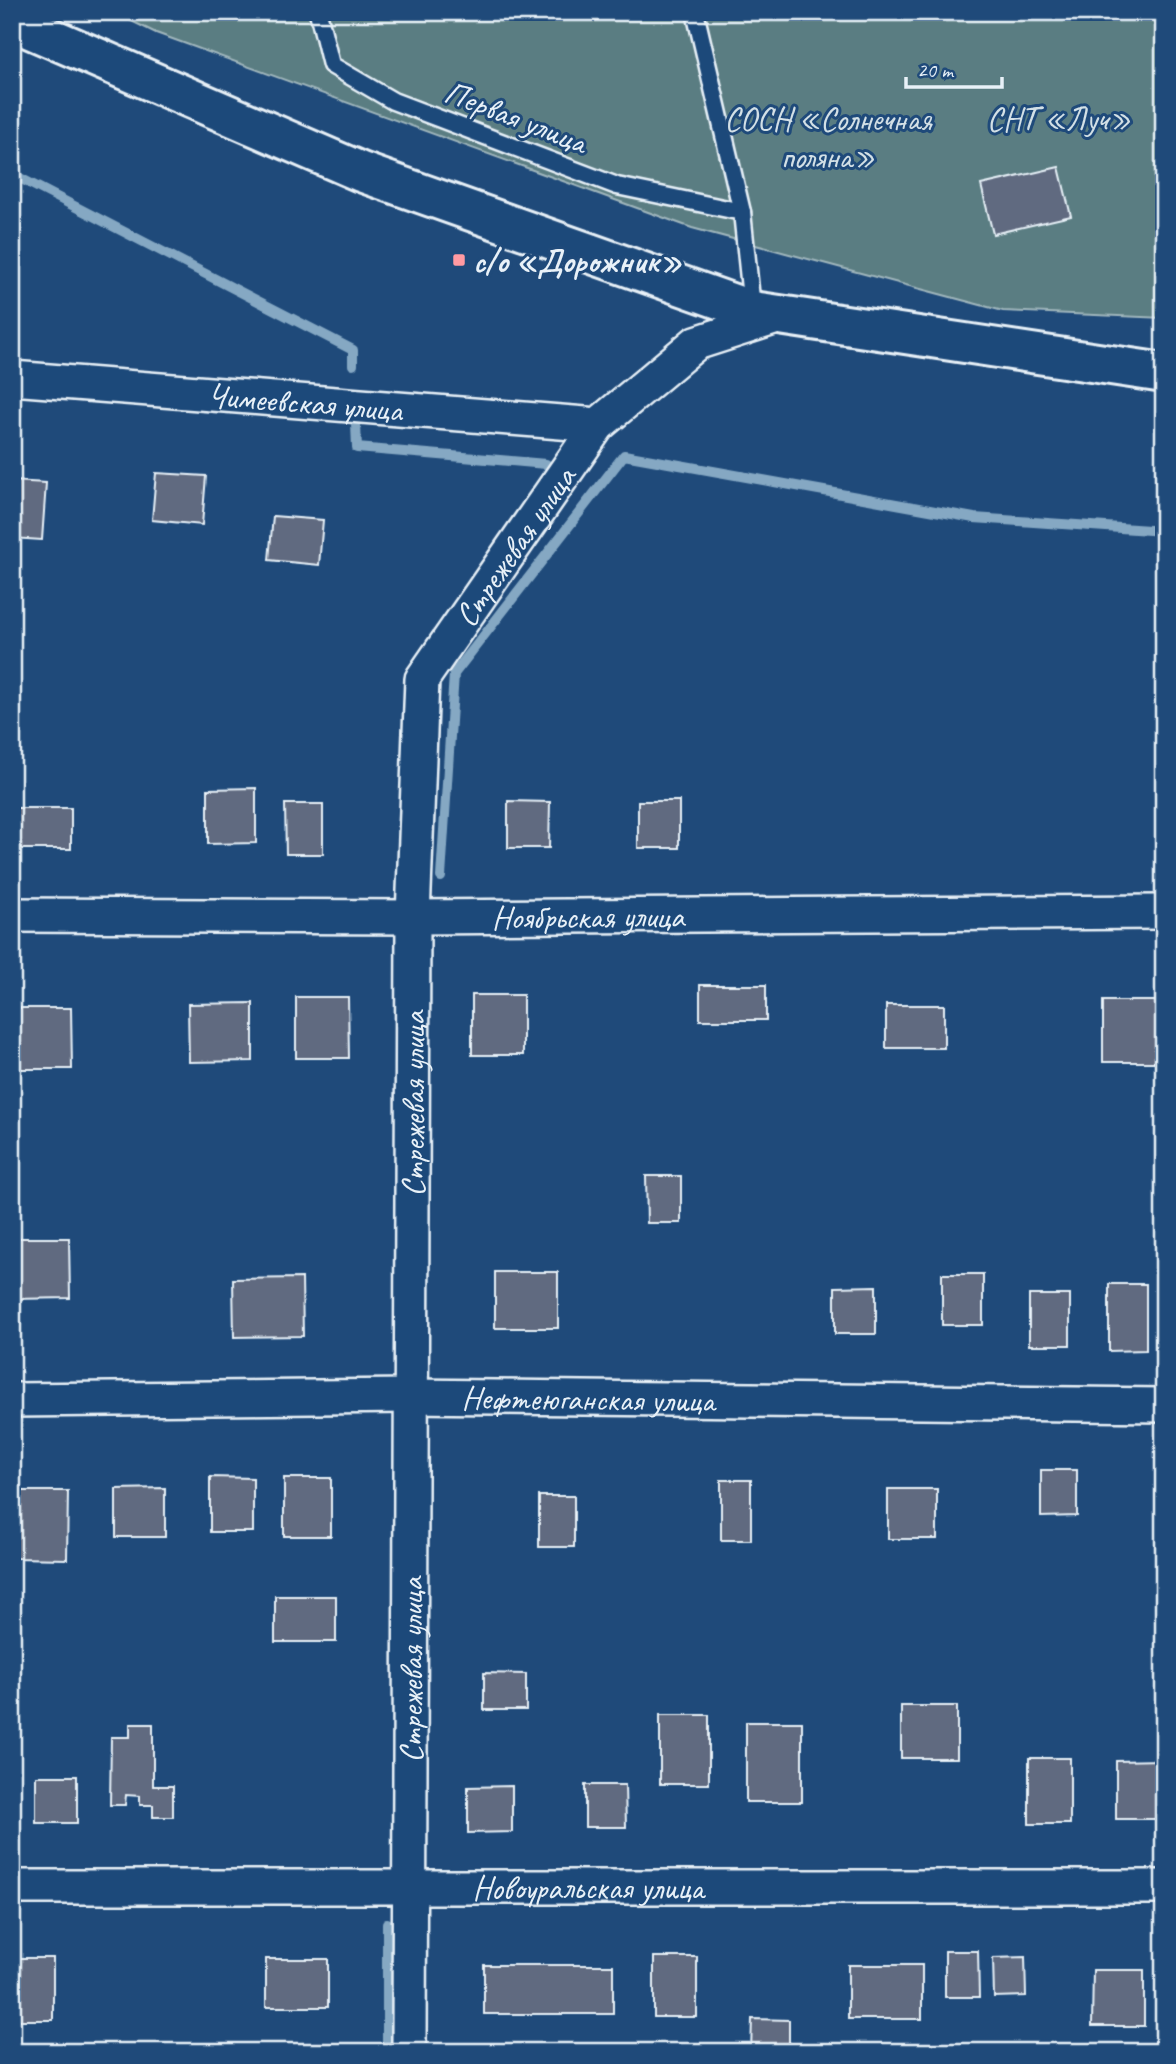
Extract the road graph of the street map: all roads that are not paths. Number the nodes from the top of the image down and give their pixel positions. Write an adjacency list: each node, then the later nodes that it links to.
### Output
1 (318, 12): 4 (lane, Первая улица)
2 (695, 12): 4 (lane)
3 (12, 21): 5 (street)
4 (742, 212): 5 (lane)
5 (765, 314): 6 (street); 8 (street, Стрежевая улица)
6 (1164, 373)
7 (12, 378): 8 (street, Чимеевская улица)
8 (598, 425): 11 (street, Стрежевая улица)
9 (1164, 912): 11 (street, Ноябрьская улица)
10 (12, 915): 11 (street, Ноябрьская улица)
11 (413, 917): 12 (street, Стрежевая улица)
12 (410, 1396): 13 (street, Нефтеюганская улица); 14 (street, Нефтеюганская улица); 15 (street, Стрежевая улица)
13 (12, 1400)
14 (1164, 1405)
15 (410, 1885): 16 (street, Новоуральская улица); 17 (street, Новоуральская улица); 18 (street, Стрежевая улица)
16 (12, 1887)
17 (1164, 1887)
18 (409, 2052)

